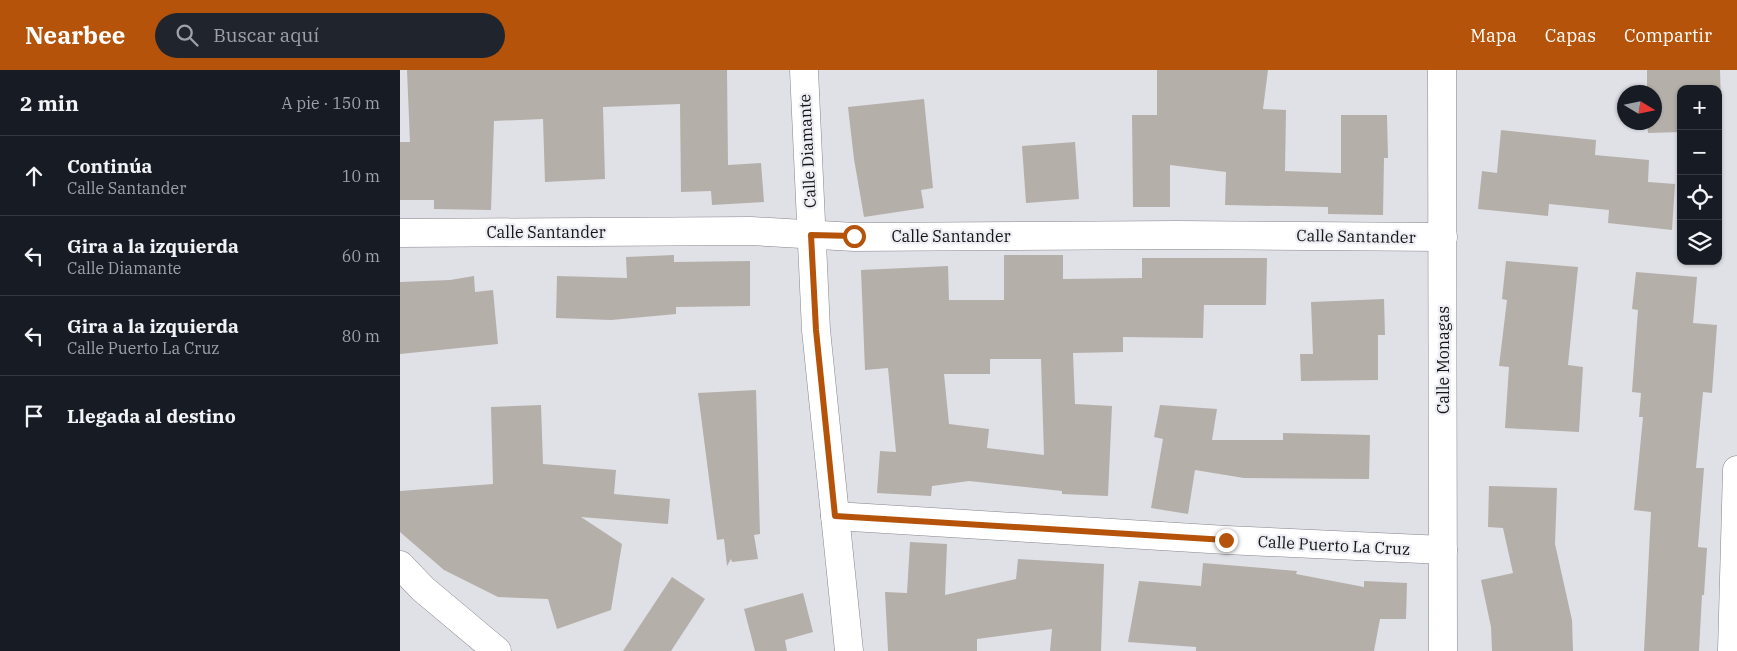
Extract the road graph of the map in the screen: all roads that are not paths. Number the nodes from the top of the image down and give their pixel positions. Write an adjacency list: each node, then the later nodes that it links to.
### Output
1 (804, 70): 4 (street, Calle Diamante)
2 (1442, 70): 5 (street, Calle Monagas)
3 (400, 233): 4 (street, Calle Santander)
4 (811, 235): 5 (street, Calle Santander); 7 (street, Calle Diamante)
5 (1443, 237): 8 (street, Calle Monagas)
6 (1737, 470): 13 (street)
7 (835, 516): 8 (street, Calle Puerto La Cruz); 11 (street, Calle Diamante)
8 (1443, 550): 12 (street, Calle Monagas)
9 (400, 565): 10 (street)
10 (497, 651)
11 (849, 651)
12 (1443, 651)
13 (1732, 651)

